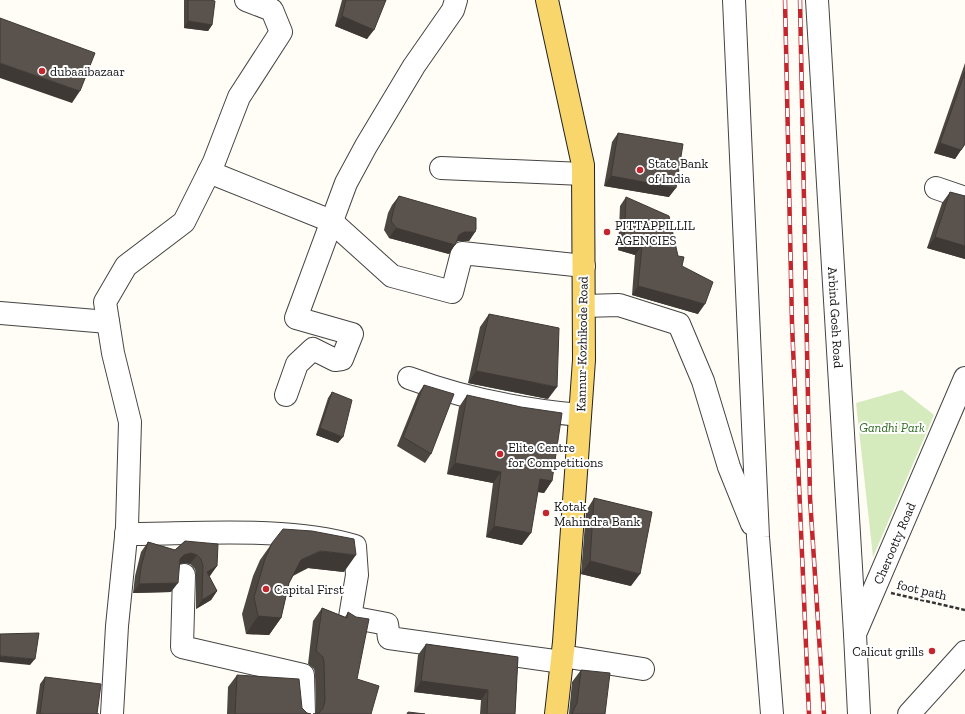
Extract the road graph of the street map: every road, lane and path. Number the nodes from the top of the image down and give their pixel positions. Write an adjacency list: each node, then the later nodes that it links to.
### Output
1 (246, 0): 7 (street)
2 (456, 0): 11 (street)
3 (547, 0): 8 (main road, Kannur-Kozhikode Road)
4 (734, 0): 21 (street)
5 (817, 0): 25 (street, Arbind Gosh Road)
6 (440, 168): 8 (street)
7 (209, 172): 11 (street); 15 (street)
8 (583, 174): 12 (main road, Kannur-Kozhikode Road)
9 (936, 188): 10 (street)
10 (965, 198)
11 (332, 221): 12 (street); 18 (street)
12 (584, 266): 13 (main road, Kannur-Kozhikode Road)
13 (584, 306): 19 (main road, Kannur-Kozhikode Road); 21 (street)
14 (0, 312): 15 (street)
15 (108, 322): 20 (street)
16 (409, 378): 19 (street)
17 (965, 378): 23 (street, Cherootty Road)
18 (286, 395)
19 (580, 415): 27 (main road, Kannur-Kozhikode Road)
20 (126, 534): 27 (street); 29 (street)
21 (758, 537): 32 (street)
22 (184, 575): 30 (street)
23 (875, 590): 24 (path, foot path); 25 (street, Cherootty Road)
24 (965, 610)
25 (855, 634): 33 (street, Cherootty Road)
26 (965, 652): 34 (street)
27 (562, 660): 28 (street); 31 (main road, Kannur-Kozhikode Road)
28 (643, 669)
29 (112, 714)
30 (304, 714)
31 (556, 714)
32 (772, 714)
33 (859, 714)
34 (909, 714)

